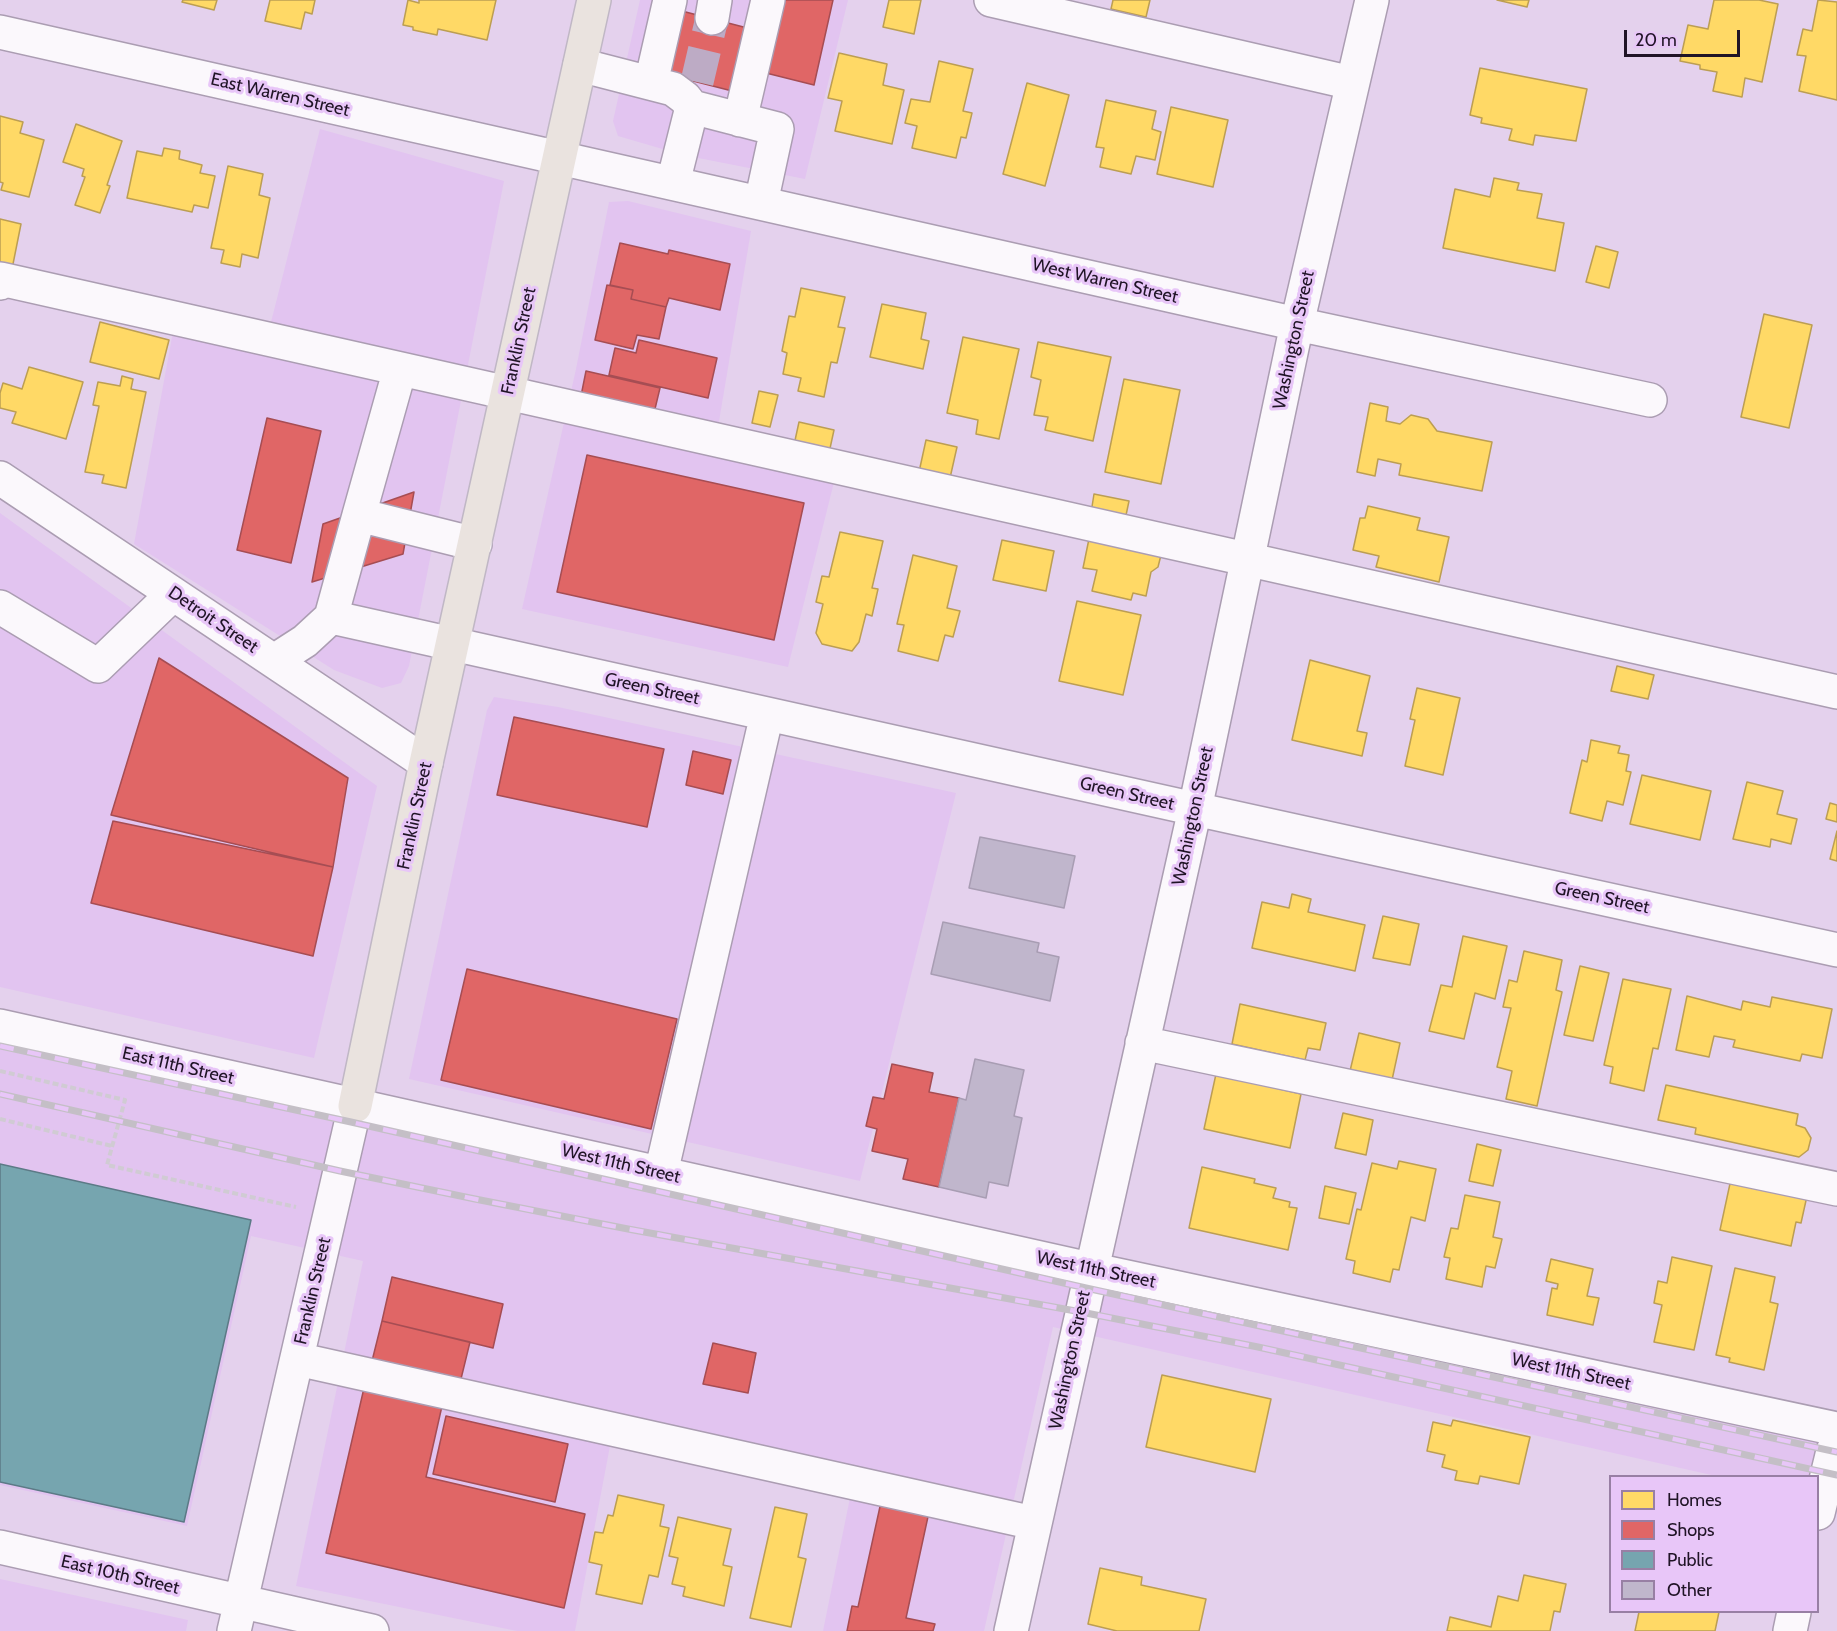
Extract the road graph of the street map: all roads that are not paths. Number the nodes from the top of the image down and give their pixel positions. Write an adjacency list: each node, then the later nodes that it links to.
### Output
1 (594, 0): 7 (main road, Franklin Street)
2 (670, 0): 8 (street)
3 (768, 0): 11 (street)
4 (992, 0): 9 (street)
5 (1372, 0): 9 (street, Washington Street)
6 (0, 32): 12 (street, East Warren Street)
7 (580, 65): 8 (street); 12 (main road, Franklin Street)
8 (651, 83): 10 (street)
9 (1352, 83): 16 (street, Washington Street)
10 (694, 94): 11 (street); 13 (street)
11 (740, 120): 14 (street)
12 (560, 158): 13 (street, West Warren Street); 18 (main road, Franklin Street)
13 (673, 183): 14 (street, West Warren Street)
14 (761, 203): 16 (street, West Warren Street)
15 (0, 284): 17 (street)
16 (1297, 324): 19 (street, West Warren Street); 23 (street, Washington Street)
17 (400, 369): 18 (street); 21 (street)
18 (508, 393): 22 (main road, Franklin Street); 23 (street)
19 (1650, 400)
20 (0, 478): 24 (street, Detroit Street)
21 (359, 515): 22 (street); 26 (street)
22 (475, 544): 27 (main road, Franklin Street)
23 (1247, 559): 29 (street); 32 (street, Washington Street)
24 (173, 594): 25 (street); 28 (street, Detroit Street)
25 (0, 607)
26 (331, 617): 27 (street, Green Street); 28 (street)
27 (452, 645): 30 (street, Green Street); 31 (main road, Franklin Street)
28 (274, 661): 31 (street, Detroit Street)
29 (1837, 692)
30 (766, 714): 32 (street, Green Street); 37 (street)
31 (426, 762): 36 (main road, Franklin Street)
32 (1195, 809): 33 (street, Green Street); 35 (street, Washington Street)
33 (1837, 950)
34 (0, 1026): 36 (street, East 11th Street)
35 (1142, 1043): 38 (street); 39 (street, Washington Street)
36 (355, 1106): 37 (street, West 11th Street); 40 (street, Franklin Street)
37 (662, 1173): 39 (street, West 11th Street)
38 (1837, 1189)
39 (1090, 1269): 41 (street, West 11th Street); 44 (street, Washington Street)
40 (297, 1359): 44 (street); 47 (street, Franklin Street)
41 (1837, 1429)
42 (1837, 1448): 43 (street)
43 (1819, 1509)
44 (1034, 1523): 49 (street, Washington Street)
45 (0, 1547): 47 (street, East 10th Street)
46 (1794, 1613): 50 (street)
47 (237, 1617): 48 (street, East 10th Street)
48 (372, 1631)
49 (1011, 1631)
50 (1790, 1631)

